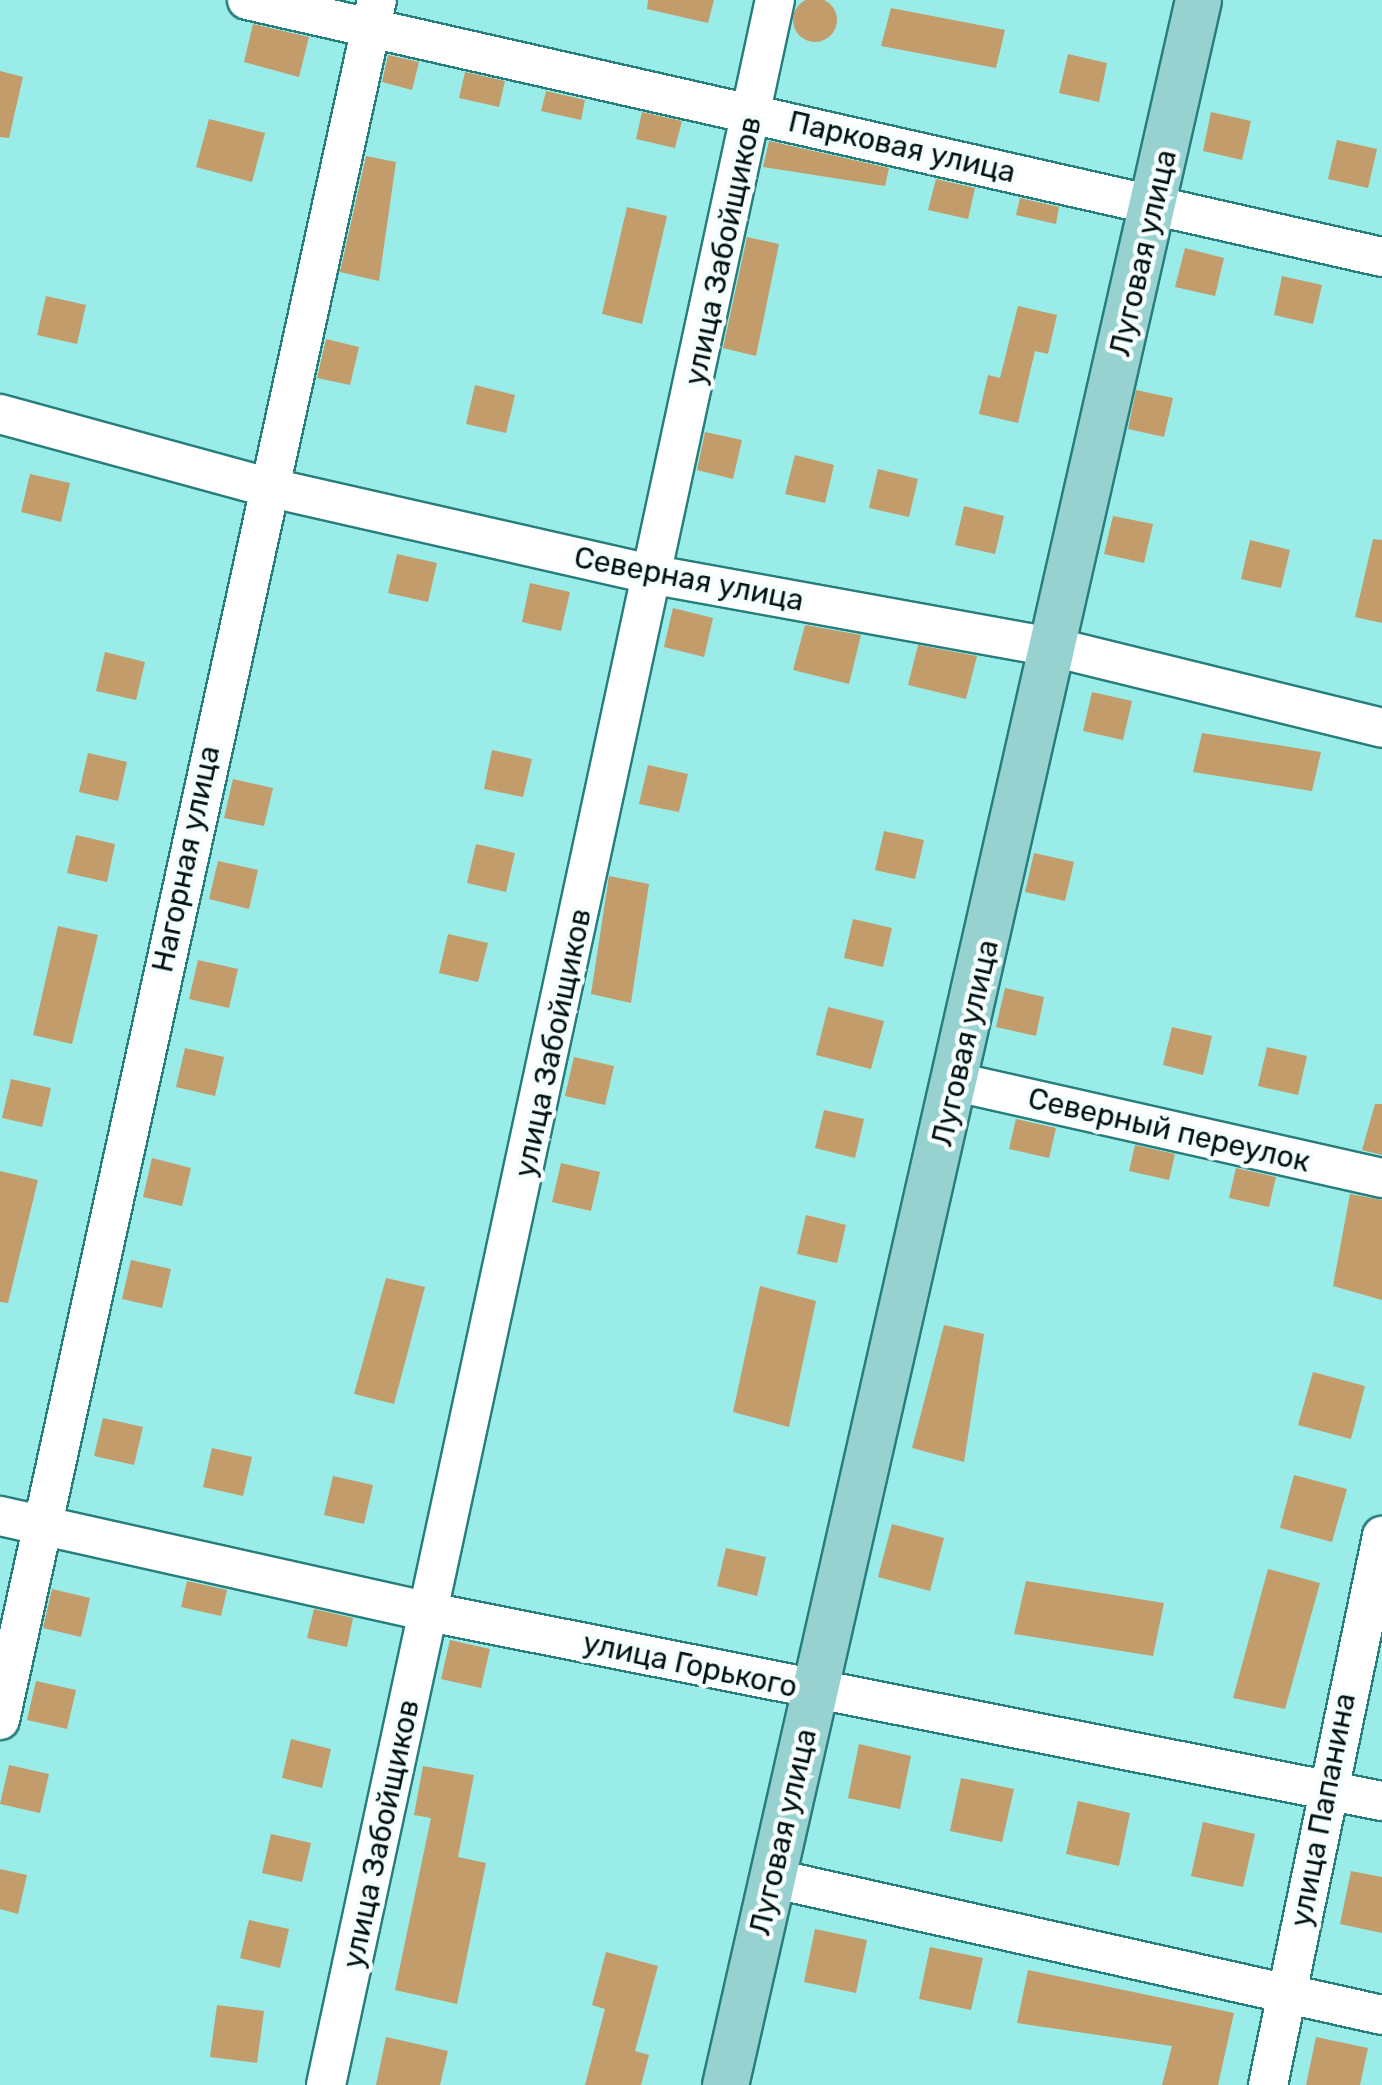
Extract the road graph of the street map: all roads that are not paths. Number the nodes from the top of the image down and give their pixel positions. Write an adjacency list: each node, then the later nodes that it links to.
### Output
1 (246, 0): 4 (street, Парковая улица)
2 (775, 0): 5 (street, улица Забойщиков)
3 (1198, 0): 6 (main road, Луговая улица)
4 (374, 14): 5 (street, Парковая улица); 9 (street, Нагорная улица)
5 (752, 111): 6 (street, Парковая улица); 10 (street, улица Забойщиков)
6 (1154, 207): 7 (street, Парковая улица); 11 (main road, Луговая улица)
7 (1382, 257)
8 (0, 414): 9 (street, Северная улица)
9 (267, 488): 10 (street, Северная улица); 16 (street, Нагорная улица)
10 (655, 574): 11 (street, Северная улица); 18 (street, улица Забойщиков)
11 (1053, 647): 12 (street, Северная улица); 13 (main road, Луговая улица)
12 (1382, 728)
13 (956, 1082): 14 (street, Северный переулок); 19 (main road, Луговая улица)
14 (1382, 1178)
15 (0, 1516): 16 (street, улица Горького)
16 (41, 1524): 18 (street, улица Горького); 20 (street, Нагорная улица)
17 (1382, 1536): 21 (street, улица Папанина)
18 (429, 1612): 19 (street, улица Горького); 26 (street, улица Забойщиков)
19 (816, 1690): 21 (street, улица Горького); 23 (main road, Луговая улица)
20 (0, 1720)
21 (1324, 1788): 22 (street, улица Горького); 24 (street, улица Папанина)
22 (1382, 1800)
23 (772, 1878): 24 (street); 27 (main road, Луговая улица)
24 (1287, 1994): 25 (street); 28 (street, улица Папанина)
25 (1382, 2015)
26 (326, 2085)
27 (726, 2085)
28 (1268, 2085)

